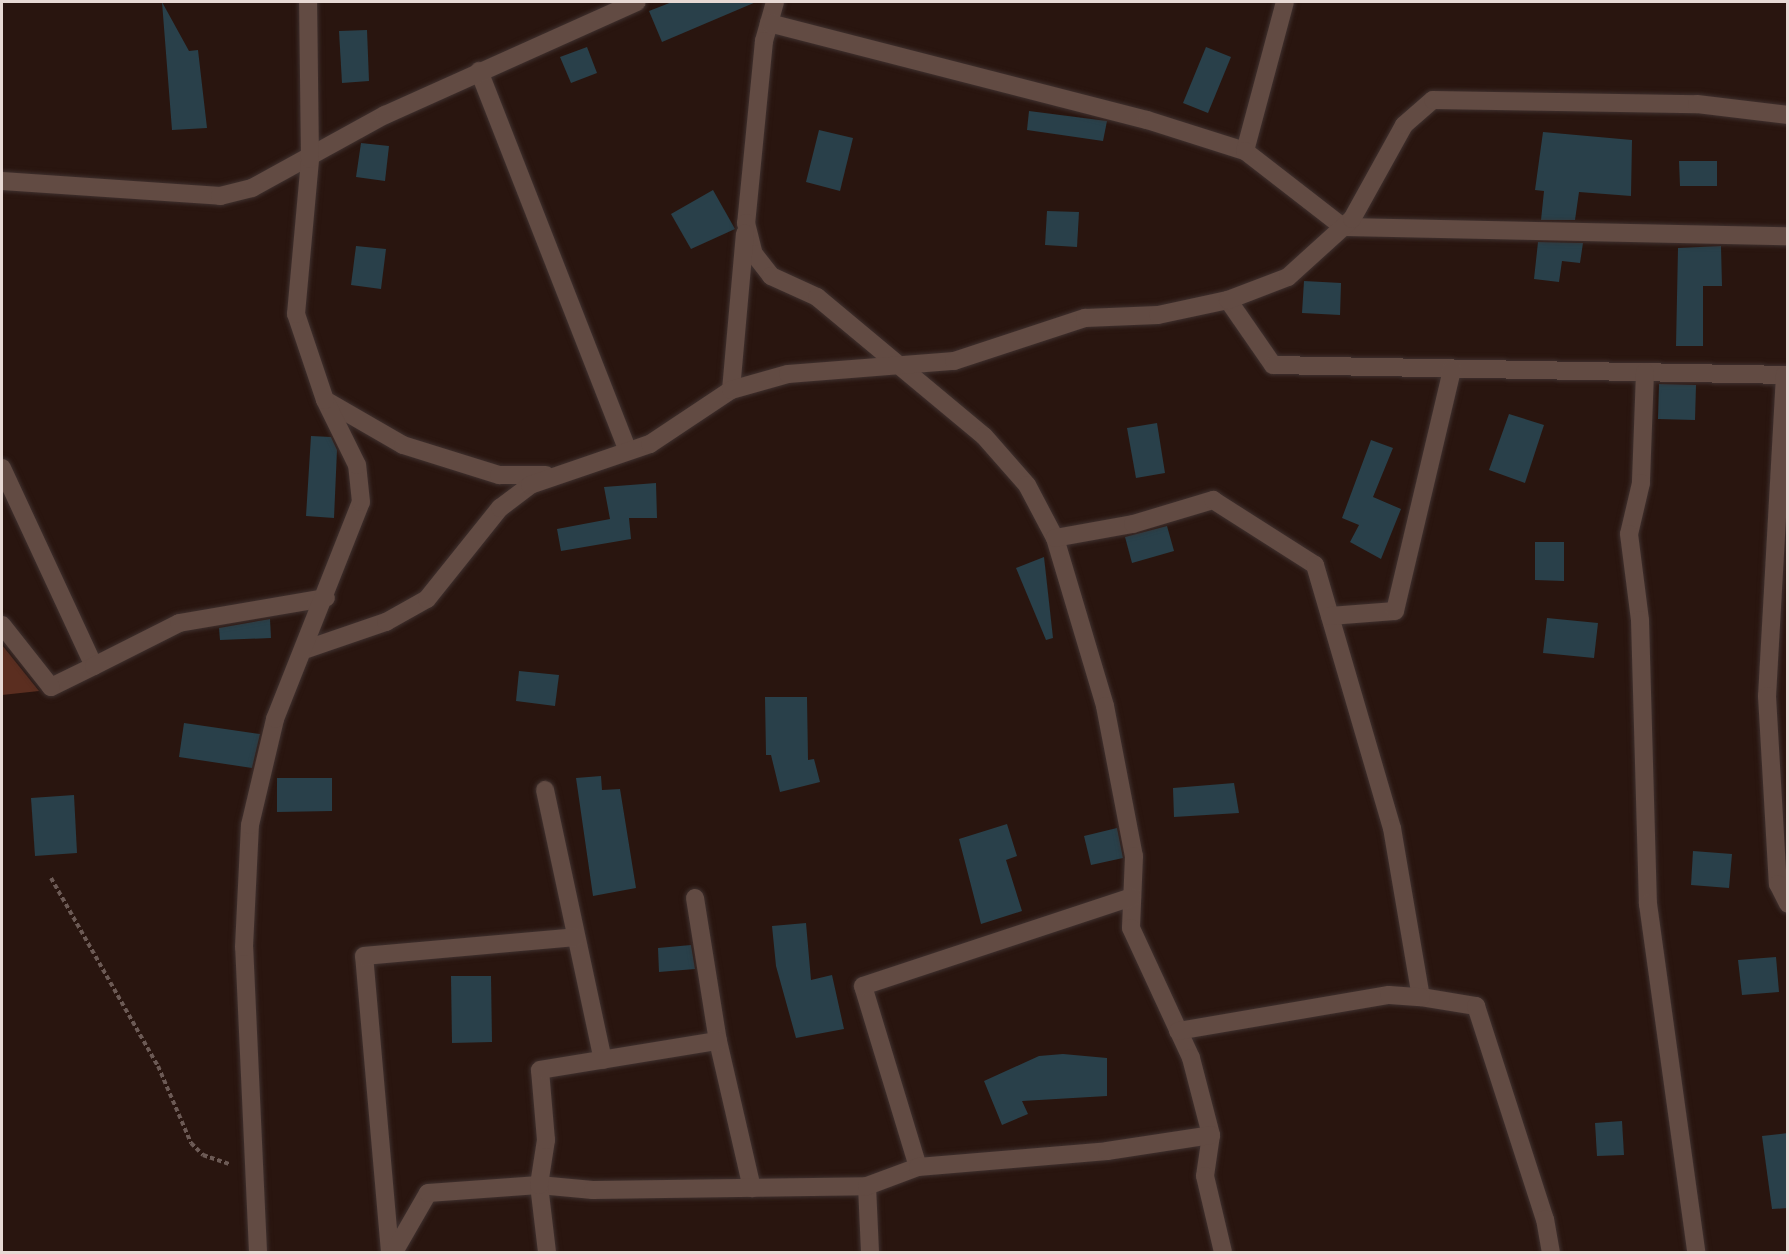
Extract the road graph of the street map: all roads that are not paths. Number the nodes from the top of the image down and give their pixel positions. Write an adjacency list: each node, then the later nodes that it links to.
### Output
1 (308, 2): 9 (street)
2 (637, 2): 6 (street)
3 (775, 2): 5 (street)
4 (1285, 2): 8 (street)
5 (769, 22): 8 (street); 11 (street)
6 (479, 71): 9 (street); 21 (street)
7 (1788, 115): 12 (street)
8 (1245, 151): 12 (street)
9 (310, 159): 10 (street); 20 (street)
10 (2, 181)
11 (746, 223): 15 (street); 19 (street)
12 (1343, 227): 13 (street); 14 (street)
13 (1788, 236)
14 (1228, 300): 15 (street); 16 (street)
15 (901, 369): 19 (street); 24 (street)
16 (1452, 369): 17 (street); 26 (street)
17 (1644, 372): 18 (street); 50 (street)
18 (1786, 375): 33 (street)
19 (731, 390): 21 (street)
20 (325, 400): 23 (street); 25 (street)
21 (628, 452): 23 (street)
22 (2, 468): 29 (street)
23 (557, 476): 28 (street)
24 (1054, 538): 26 (street); 31 (street)
25 (326, 598): 28 (street); 29 (street)
26 (1330, 616): 35 (street)
27 (2, 625): 29 (street)
28 (304, 650): 44 (street)
29 (94, 666)
30 (545, 790): 34 (street)
31 (1132, 897): 36 (street); 40 (street)
32 (695, 898): 37 (street)
33 (1788, 904)
34 (575, 937): 38 (street); 45 (street)
35 (1421, 997): 36 (street); 49 (street)
36 (1178, 1031): 39 (street)
37 (718, 1041): 38 (street); 43 (street)
38 (603, 1060): 41 (street)
39 (1211, 1135): 40 (street); 48 (street)
40 (918, 1167): 42 (street)
41 (539, 1185): 43 (street); 45 (street); 46 (street)
42 (867, 1186): 43 (street); 47 (street)
43 (752, 1188)
44 (258, 1252)
45 (392, 1252)
46 (548, 1252)
47 (870, 1252)
48 (1223, 1252)
49 (1551, 1252)
50 (1696, 1252)

